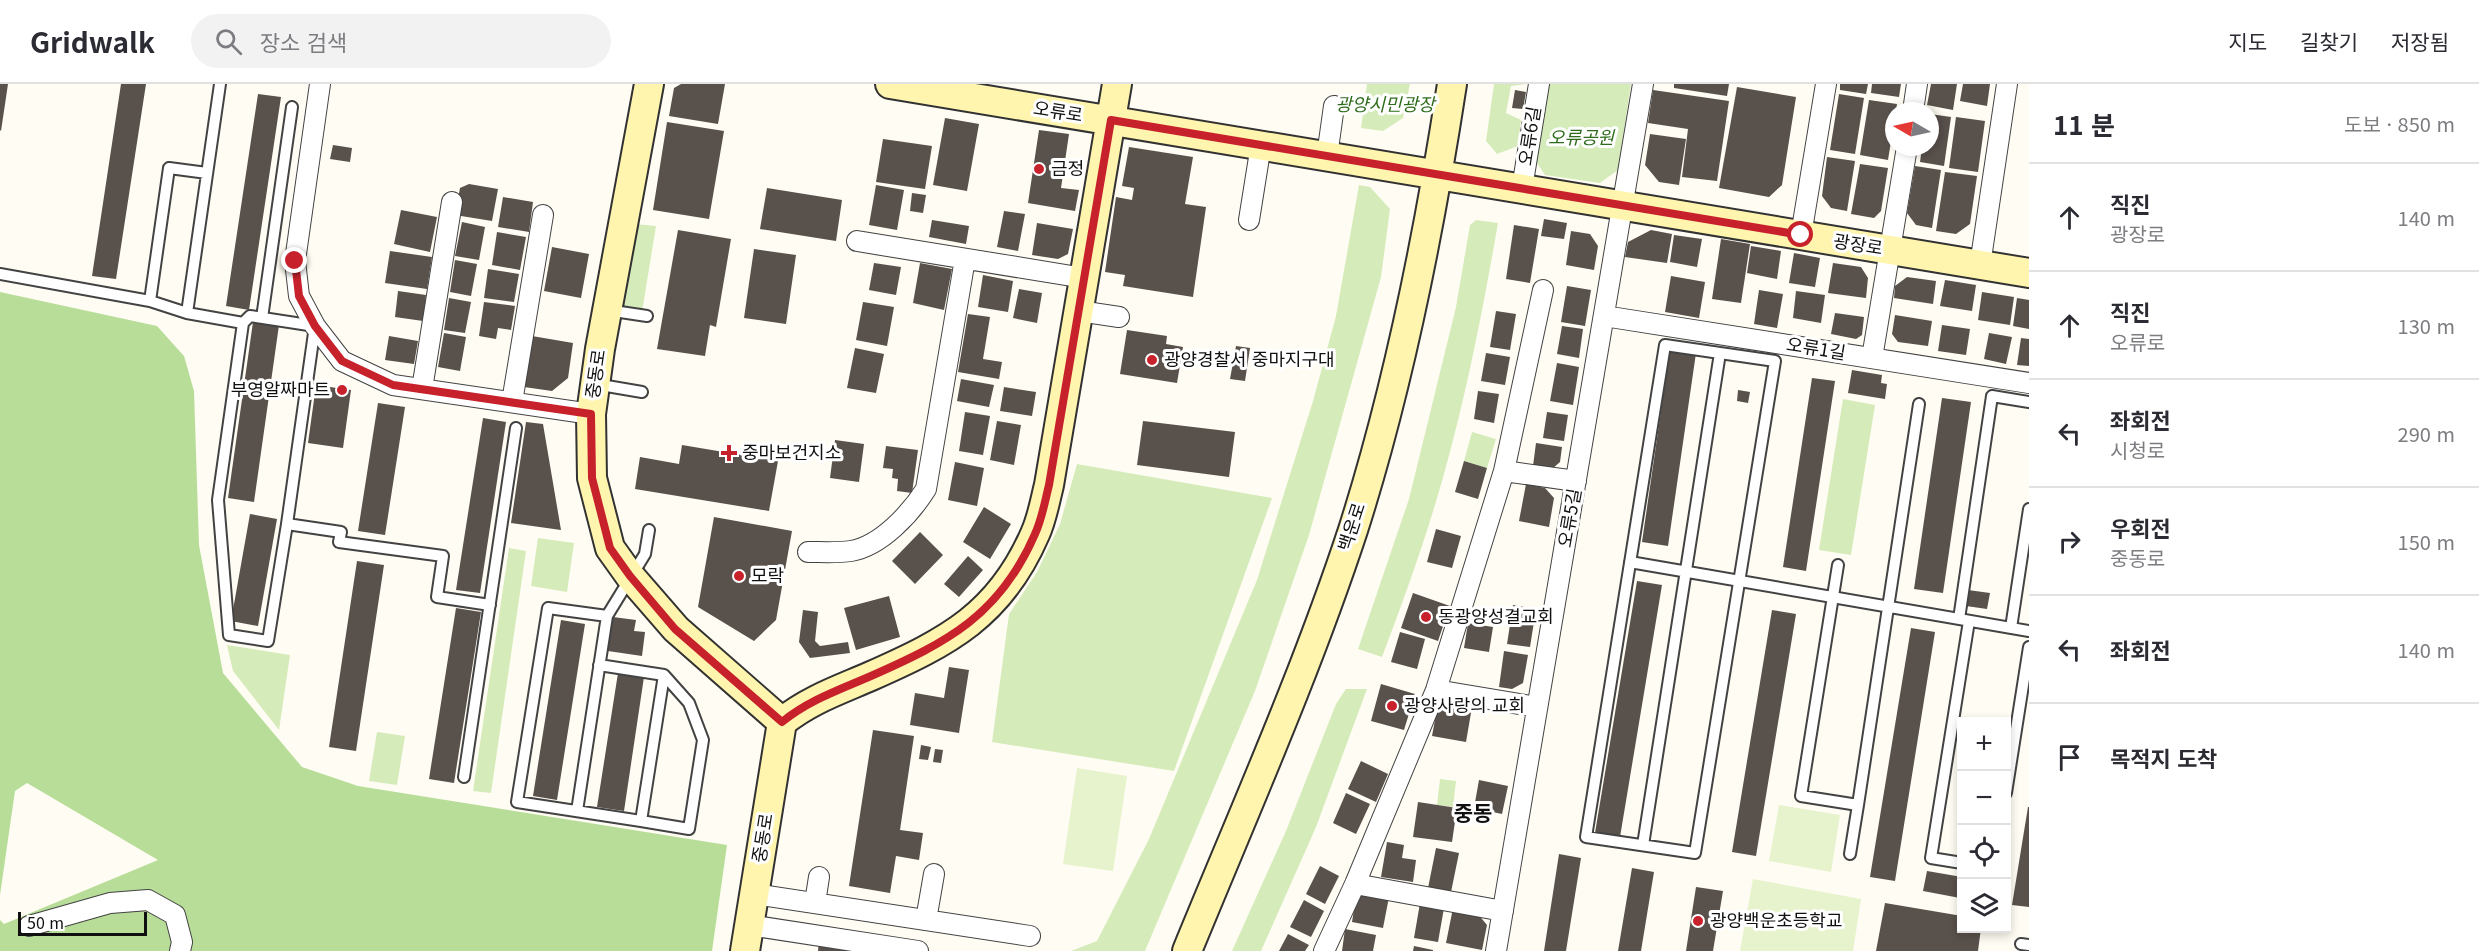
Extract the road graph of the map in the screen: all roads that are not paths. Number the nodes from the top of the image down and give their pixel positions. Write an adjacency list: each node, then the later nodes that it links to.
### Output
1 (220, 84): 19 (lane)
2 (320, 84): 44 (street)
3 (649, 84): 36 (street, 중동로)
4 (891, 84): 15 (street, 오류로)
5 (1117, 84): 15 (street)
6 (1452, 84): 20 (street, 백운로)
7 (1539, 84): 21 (street, 오류6길)
8 (1643, 84): 23 (street, 오류5길)
9 (1826, 84): 26 (street)
10 (1917, 84): 12 (street)
11 (2007, 84): 30 (street)
12 (1914, 102)
13 (1334, 106): 17 (street)
14 (292, 107): 42 (lane)
15 (1111, 120): 16 (street, 오류로); 33 (street)
16 (1261, 145): 17 (street, 오류로); 25 (street)
17 (1327, 156): 20 (street, 오류로)
18 (1906, 156): 28 (street)
19 (207, 173): 35 (lane); 38 (lane)
20 (1438, 174): 21 (street, 광장로); 101 (street, 백운로)
21 (1522, 188): 23 (street, 광장로)
22 (452, 202): 49 (street)
23 (1623, 205): 26 (street, 광장로); 40 (street, 오류5길)
24 (543, 215): 51 (street)
25 (1249, 220)
26 (1801, 235): 28 (street, 광장로)
27 (857, 241): 29 (street)
28 (1890, 250): 30 (street, 광장로); 46 (street)
29 (965, 259): 33 (street); 61 (street)
30 (1980, 265): 31 (street, 광장로)
31 (2029, 273)
32 (0, 274): 35 (lane)
33 (1084, 278): 37 (street)
34 (1544, 290): 56 (street)
35 (150, 301): 38 (lane)
36 (607, 310): 39 (lane); 48 (street, 중동로)
37 (1079, 311): 41 (street); 79 (street)
38 (187, 313): 43 (lane)
39 (647, 316)
40 (1604, 316): 46 (street, 오류1길); 57 (street, 오류5길)
41 (1119, 317)
42 (262, 318): 43 (lane); 44 (lane)
43 (243, 323): 59 (lane)
44 (315, 326): 49 (street); 59 (lane)
45 (1720, 353): 62 (lane); 64 (lane); 66 (lane)
46 (1872, 358): 47 (street, 오류1길)
47 (2029, 382)
48 (595, 384): 50 (lane); 54 (street, 중동로)
49 (422, 389): 51 (street)
50 (642, 392)
51 (512, 402): 54 (street)
52 (2029, 402): 71 (lane)
53 (1919, 404): 69 (lane)
54 (591, 414): 65 (street, 중동로)
55 (516, 428): 68 (lane)
56 (1504, 471): 57 (street); 77 (street)
57 (1576, 482): 78 (street, 오류5길)
58 (2029, 509): 72 (lane)
59 (286, 524): 68 (lane)
60 (649, 530): 65 (lane)
61 (808, 552)
62 (1630, 562): 64 (lane); 85 (lane)
63 (1838, 565): 67 (lane)
64 (1687, 572): 66 (lane); 85 (lane)
65 (630, 576): 70 (lane); 79 (street, 중동로)
66 (1738, 580): 67 (lane); 85 (lane)
67 (1833, 597): 69 (lane); 82 (lane)
68 (490, 605): 81 (lane)
69 (1890, 607): 71 (lane); 82 (lane)
70 (607, 616): 75 (lane); 83 (lane)
71 (1964, 620): 72 (lane); 87 (lane)
72 (2011, 628): 73 (lane)
73 (2029, 631)
74 (2029, 648): 80 (lane)
75 (599, 665): 76 (lane); 83 (lane)
76 (664, 675): 84 (lane); 84 (lane)
77 (1436, 690): 78 (street); 90 (street)
78 (1538, 707): 93 (street, 오류5길)
79 (782, 722): 91 (street, 중동로)
80 (2010, 771)
81 (464, 777)
82 (1858, 805): 86 (lane)
83 (577, 811): 84 (lane)
84 (641, 821)
85 (1643, 845)
86 (1850, 854)
87 (1957, 862)
88 (934, 874): 94 (street)
89 (819, 877): 92 (street)
90 (1356, 884): 93 (street); 102 (street)
91 (754, 894): 92 (street); 97 (street, 중동로)
92 (815, 903): 94 (street)
93 (1503, 911): 103 (street, 오류5길)
94 (926, 920): 96 (street)
95 (29, 926): 99 (street)
96 (1030, 936)
97 (747, 938): 98 (street)
98 (817, 943): 100 (street)
99 (180, 951)
100 (918, 951)
101 (1187, 951)
102 (1324, 951)
103 (1496, 951)

